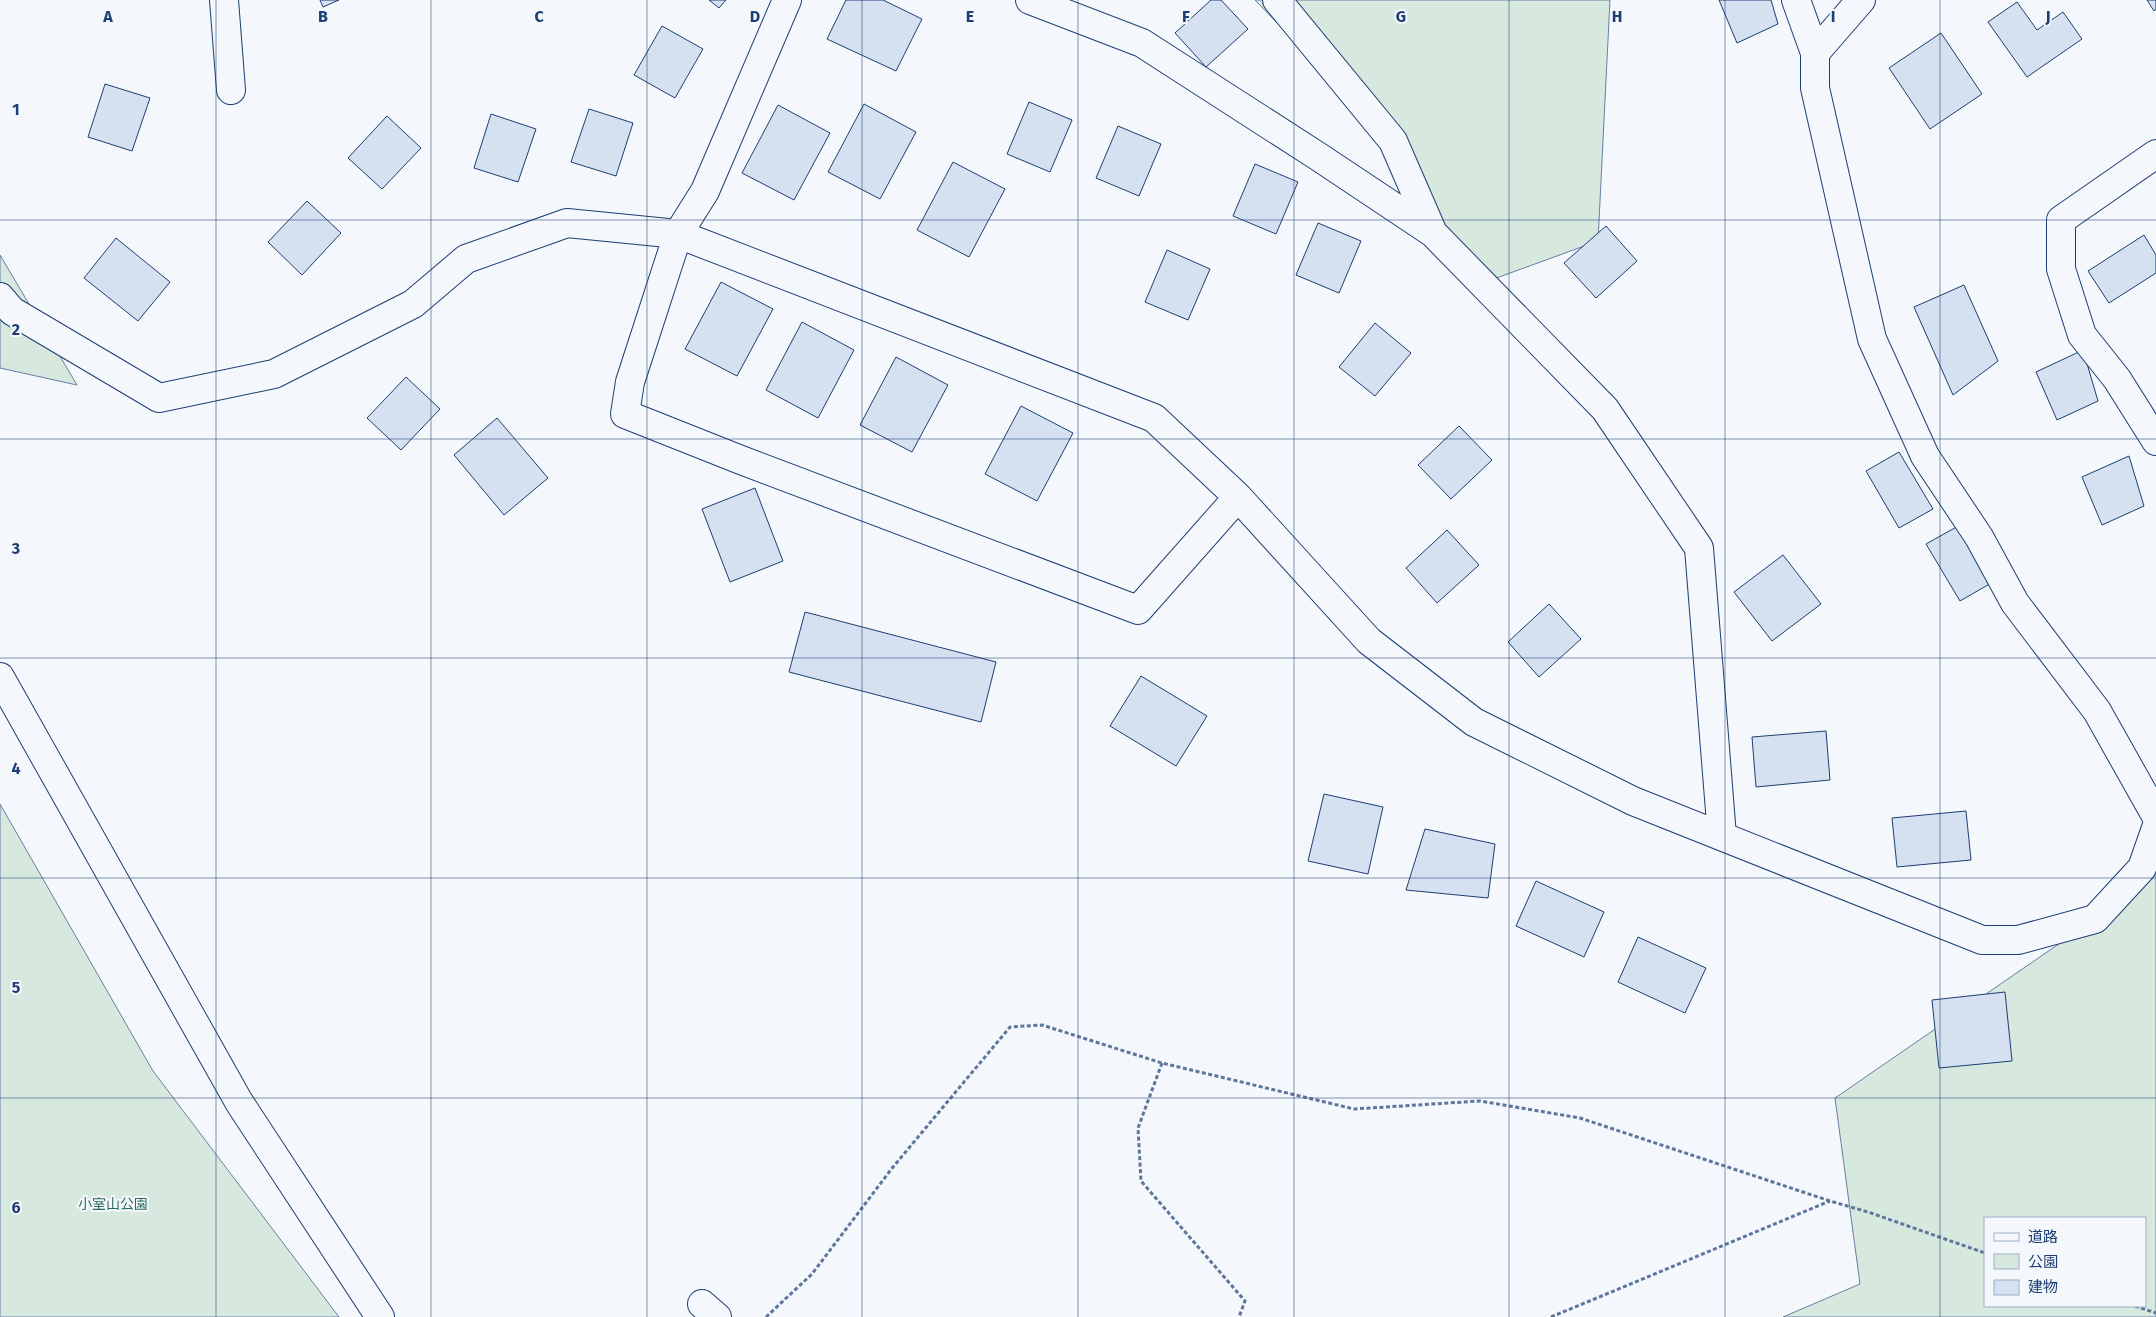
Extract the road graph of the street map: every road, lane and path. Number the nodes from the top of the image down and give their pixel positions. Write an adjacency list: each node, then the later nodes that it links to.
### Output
1 (224, 0): 8 (street)
2 (787, 0): 11 (street)
3 (1030, 0): 10 (street)
4 (1277, 0): 10 (street)
5 (1796, 0): 7 (street)
6 (1861, 0): 7 (street)
7 (1815, 53): 16 (street)
8 (231, 90)
9 (2156, 154): 13 (street)
10 (1432, 233): 18 (street)
11 (678, 234): 12 (street); 14 (street); 14 (street)
12 (0, 297)
13 (2156, 441)
14 (1238, 497): 18 (street)
15 (0, 677): 24 (street)
16 (2156, 816)
17 (2156, 828): 18 (street)
18 (1722, 836)
19 (1162, 1063): 20 (path); 25 (path); 26 (path)
20 (1830, 1201): 21 (path); 27 (path)
21 (1984, 1253)
22 (2139, 1307): 23 (path)
23 (2156, 1313)
24 (380, 1317)
25 (766, 1317)
26 (1239, 1317)
27 (1551, 1317)

